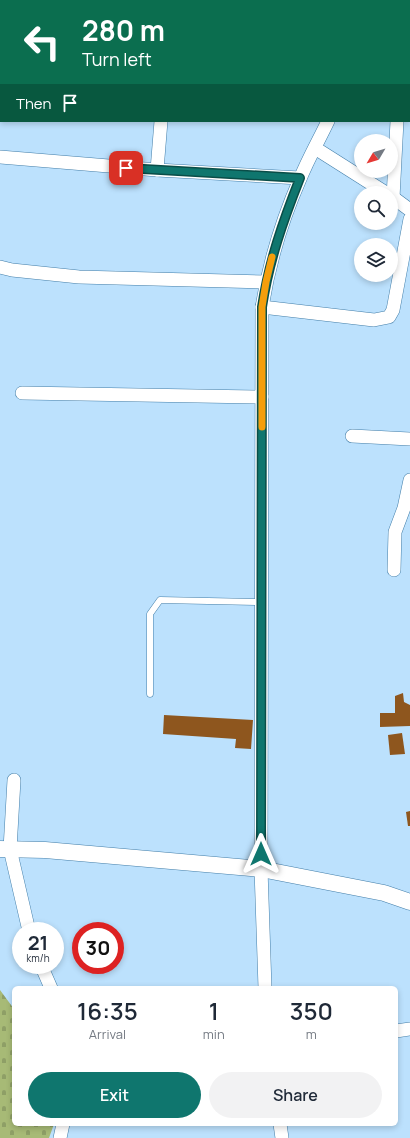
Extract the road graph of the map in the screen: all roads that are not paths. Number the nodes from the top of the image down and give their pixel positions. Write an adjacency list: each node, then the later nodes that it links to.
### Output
1 (161, 122): 6 (street)
2 (328, 122): 4 (street)
3 (397, 122): 9 (street)
4 (315, 148): 7 (street); 8 (street)
5 (0, 158): 6 (street)
6 (157, 170): 7 (street)
7 (300, 178): 14 (street)
8 (374, 186)
9 (391, 186)
10 (398, 202): 11 (street)
11 (410, 210)
12 (410, 219): 15 (street)
13 (0, 266): 14 (street)
14 (266, 282): 15 (street)
15 (262, 307): 17 (street)
16 (22, 393): 17 (street)
17 (262, 397): 22 (street)
18 (352, 436): 19 (street)
19 (410, 439)
20 (410, 480): 21 (street)
21 (394, 570)
22 (262, 602): 23 (lane); 26 (street)
23 (150, 694)
24 (14, 780): 25 (street)
25 (5, 849): 26 (street); 28 (street)
26 (261, 869): 27 (street); 31 (street)
27 (410, 902)
28 (25, 922)
29 (45, 974): 30 (street)
30 (50, 986)
31 (265, 986)
32 (410, 1029): 33 (street)
33 (398, 1031)
34 (63, 1126): 36 (street)
35 (280, 1126): 37 (street)
36 (60, 1138)
37 (282, 1138)

